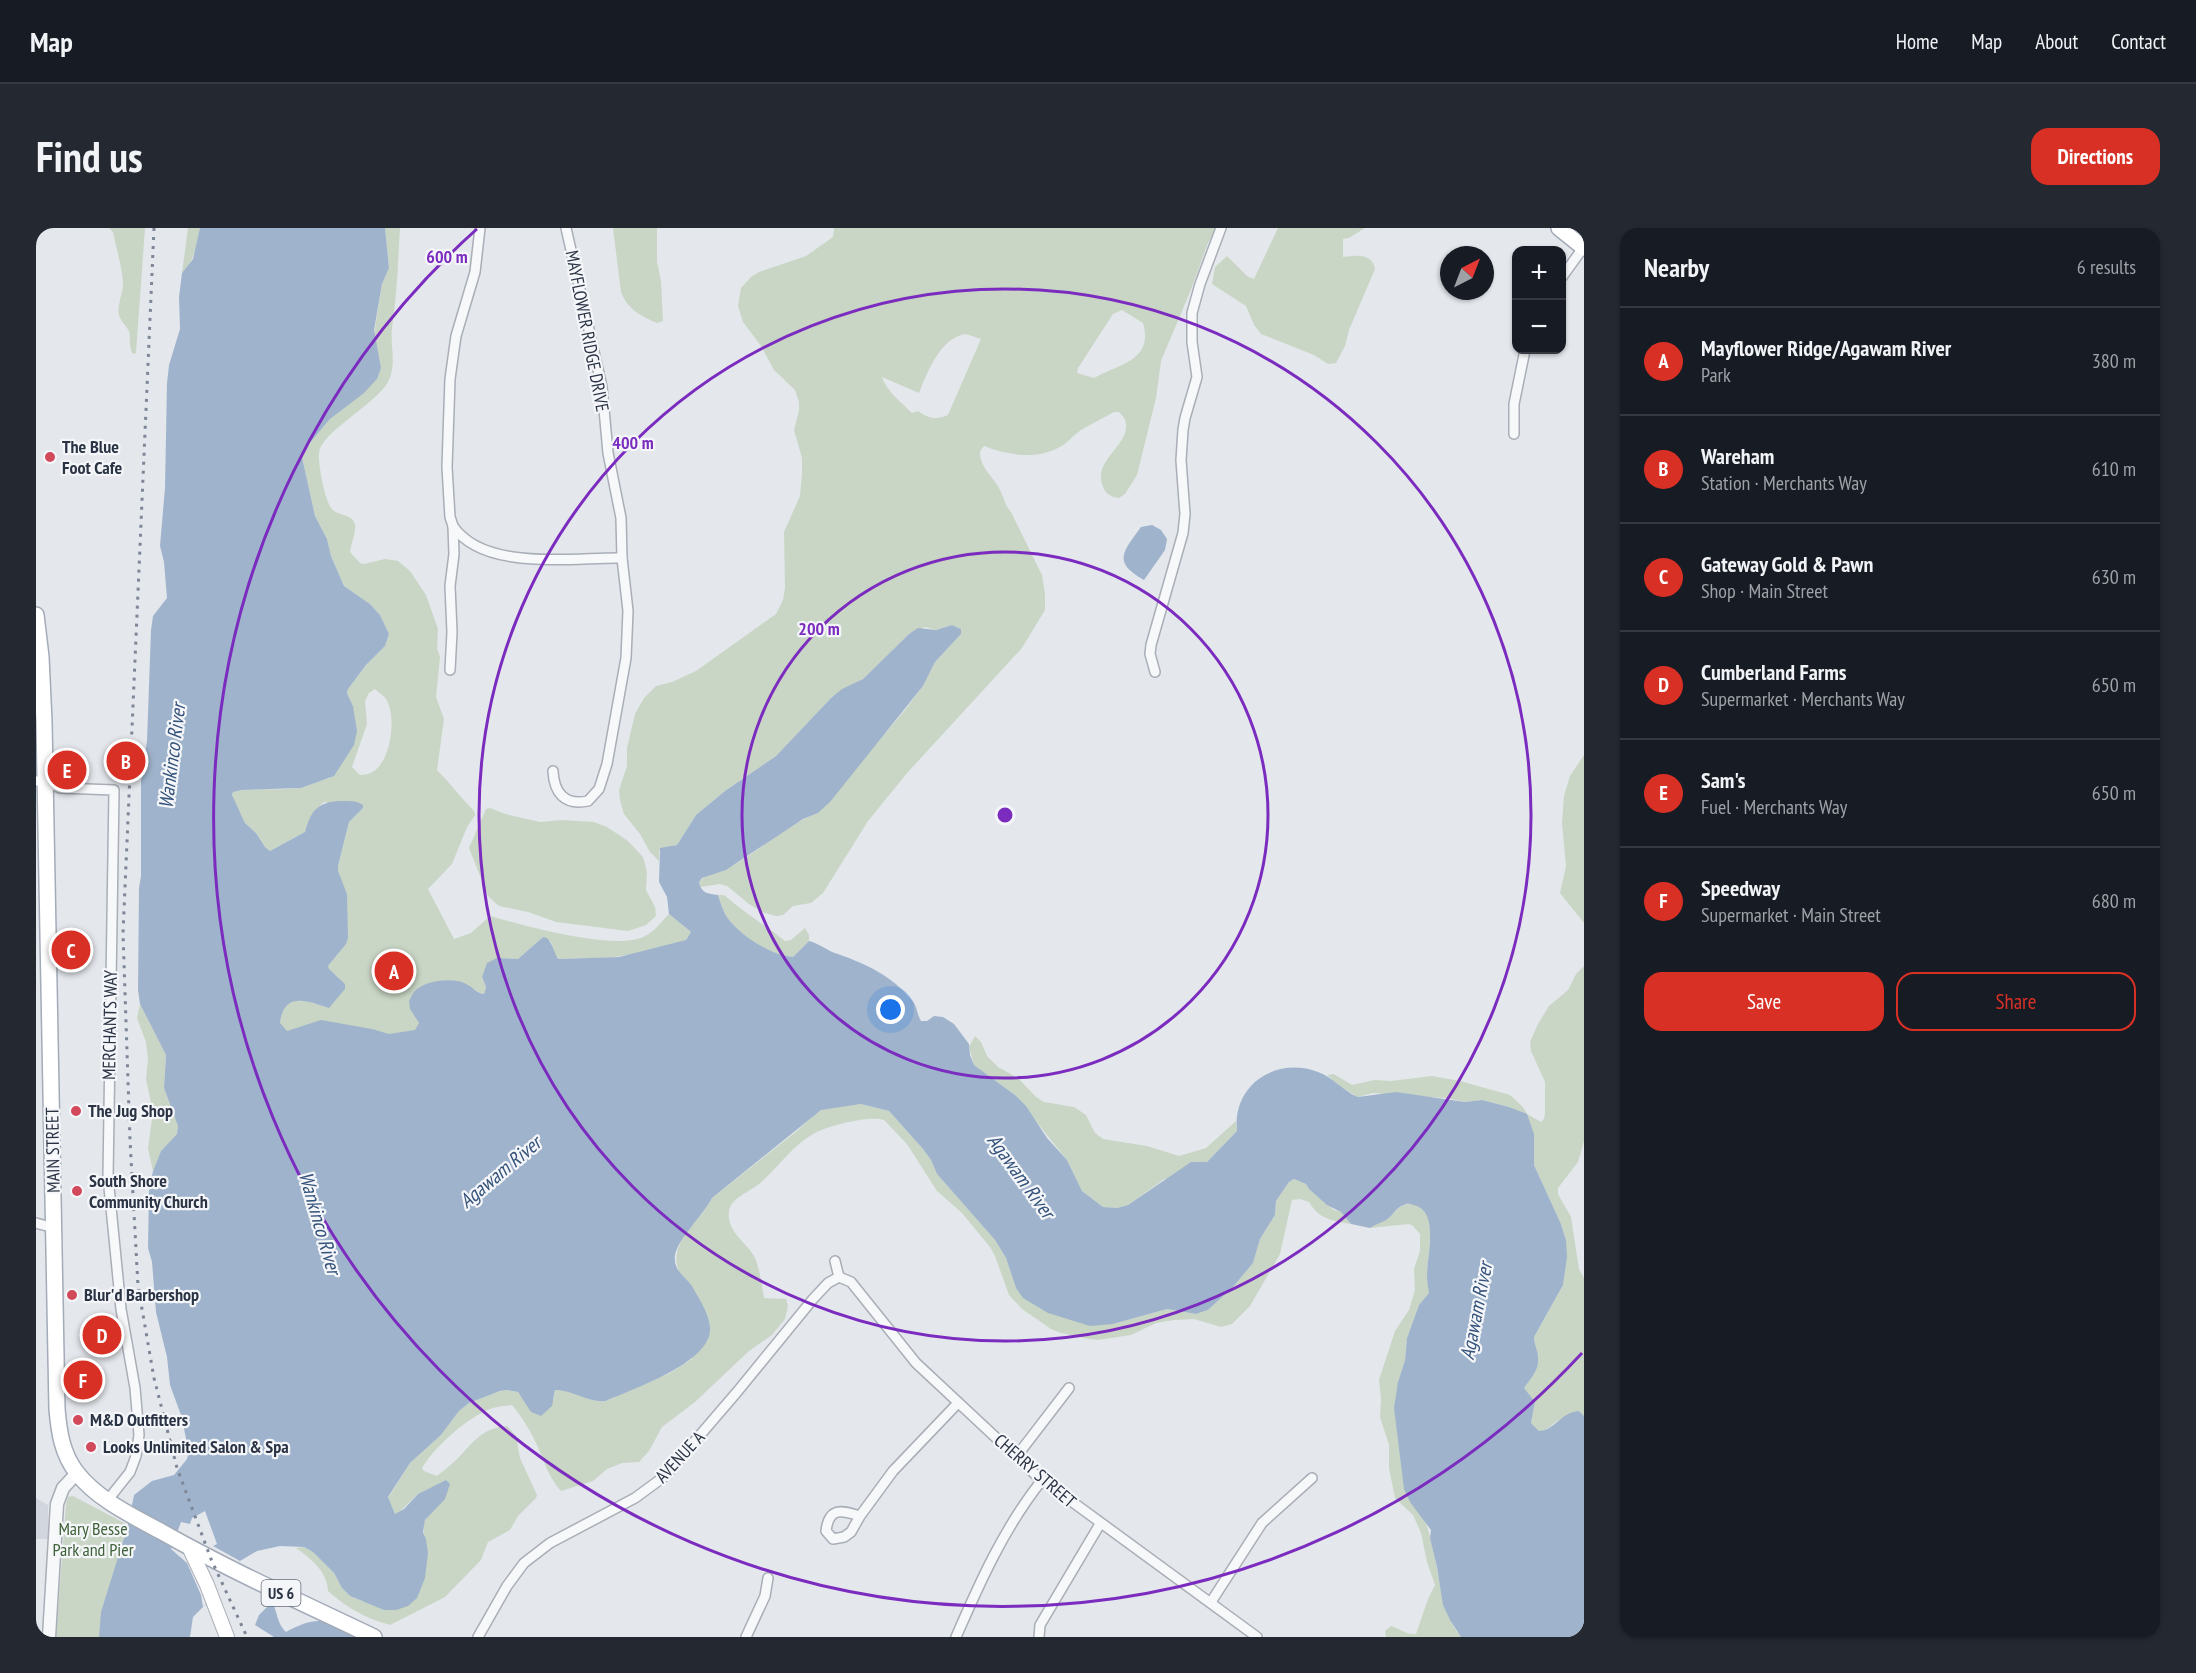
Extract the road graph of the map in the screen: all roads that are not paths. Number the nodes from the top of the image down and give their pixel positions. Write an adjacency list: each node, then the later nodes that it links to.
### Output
1 (480, 228): 9 (street)
2 (566, 228): 10 (street, MAYFLOWER RIDGE DRIVE)
3 (1221, 228): 13 (street)
4 (1558, 228): 5 (main road)
5 (1584, 248): 6 (street)
6 (1566, 272)
7 (1524, 354): 8 (street)
8 (1514, 434)
9 (453, 526): 10 (street); 12 (street)
10 (622, 558): 14 (street, MAYFLOWER RIDGE DRIVE)
11 (36, 615): 15 (main road, MAIN STREET / US 6)
12 (450, 670)
13 (1155, 672)
14 (553, 771)
15 (40, 781): 17 (main road, MAIN STREET / US 6); 26 (street, MERCHANTS WAY)
16 (36, 1223): 17 (street)
17 (54, 1228): 23 (main road, MAIN STREET / US 6)
18 (835, 1261): 19 (street)
19 (839, 1277): 21 (street, CHERRY STREET); 35 (street, AVENUE A)
20 (1069, 1388): 22 (street)
21 (958, 1403): 22 (street, CHERRY STREET); 27 (street)
22 (1016, 1457): 25 (street, CHERRY STREET)
23 (77, 1473): 26 (main road, US 6); 32 (street)
24 (1312, 1478): 31 (street)
25 (1042, 1480): 28 (street, CHERRY STREET); 37 (street)
26 (107, 1501): 29 (main road, US 6)
27 (860, 1516)
28 (1100, 1524): 31 (street, CHERRY STREET); 38 (street)
29 (183, 1544): 33 (main road); 34 (main road, US 6)
30 (768, 1578): 36 (street)
31 (1211, 1602): 39 (street, CHERRY STREET)
32 (49, 1637)
33 (227, 1637)
34 (375, 1637)
35 (478, 1637)
36 (746, 1637)
37 (956, 1637)
38 (1039, 1637)
39 (1257, 1637)

